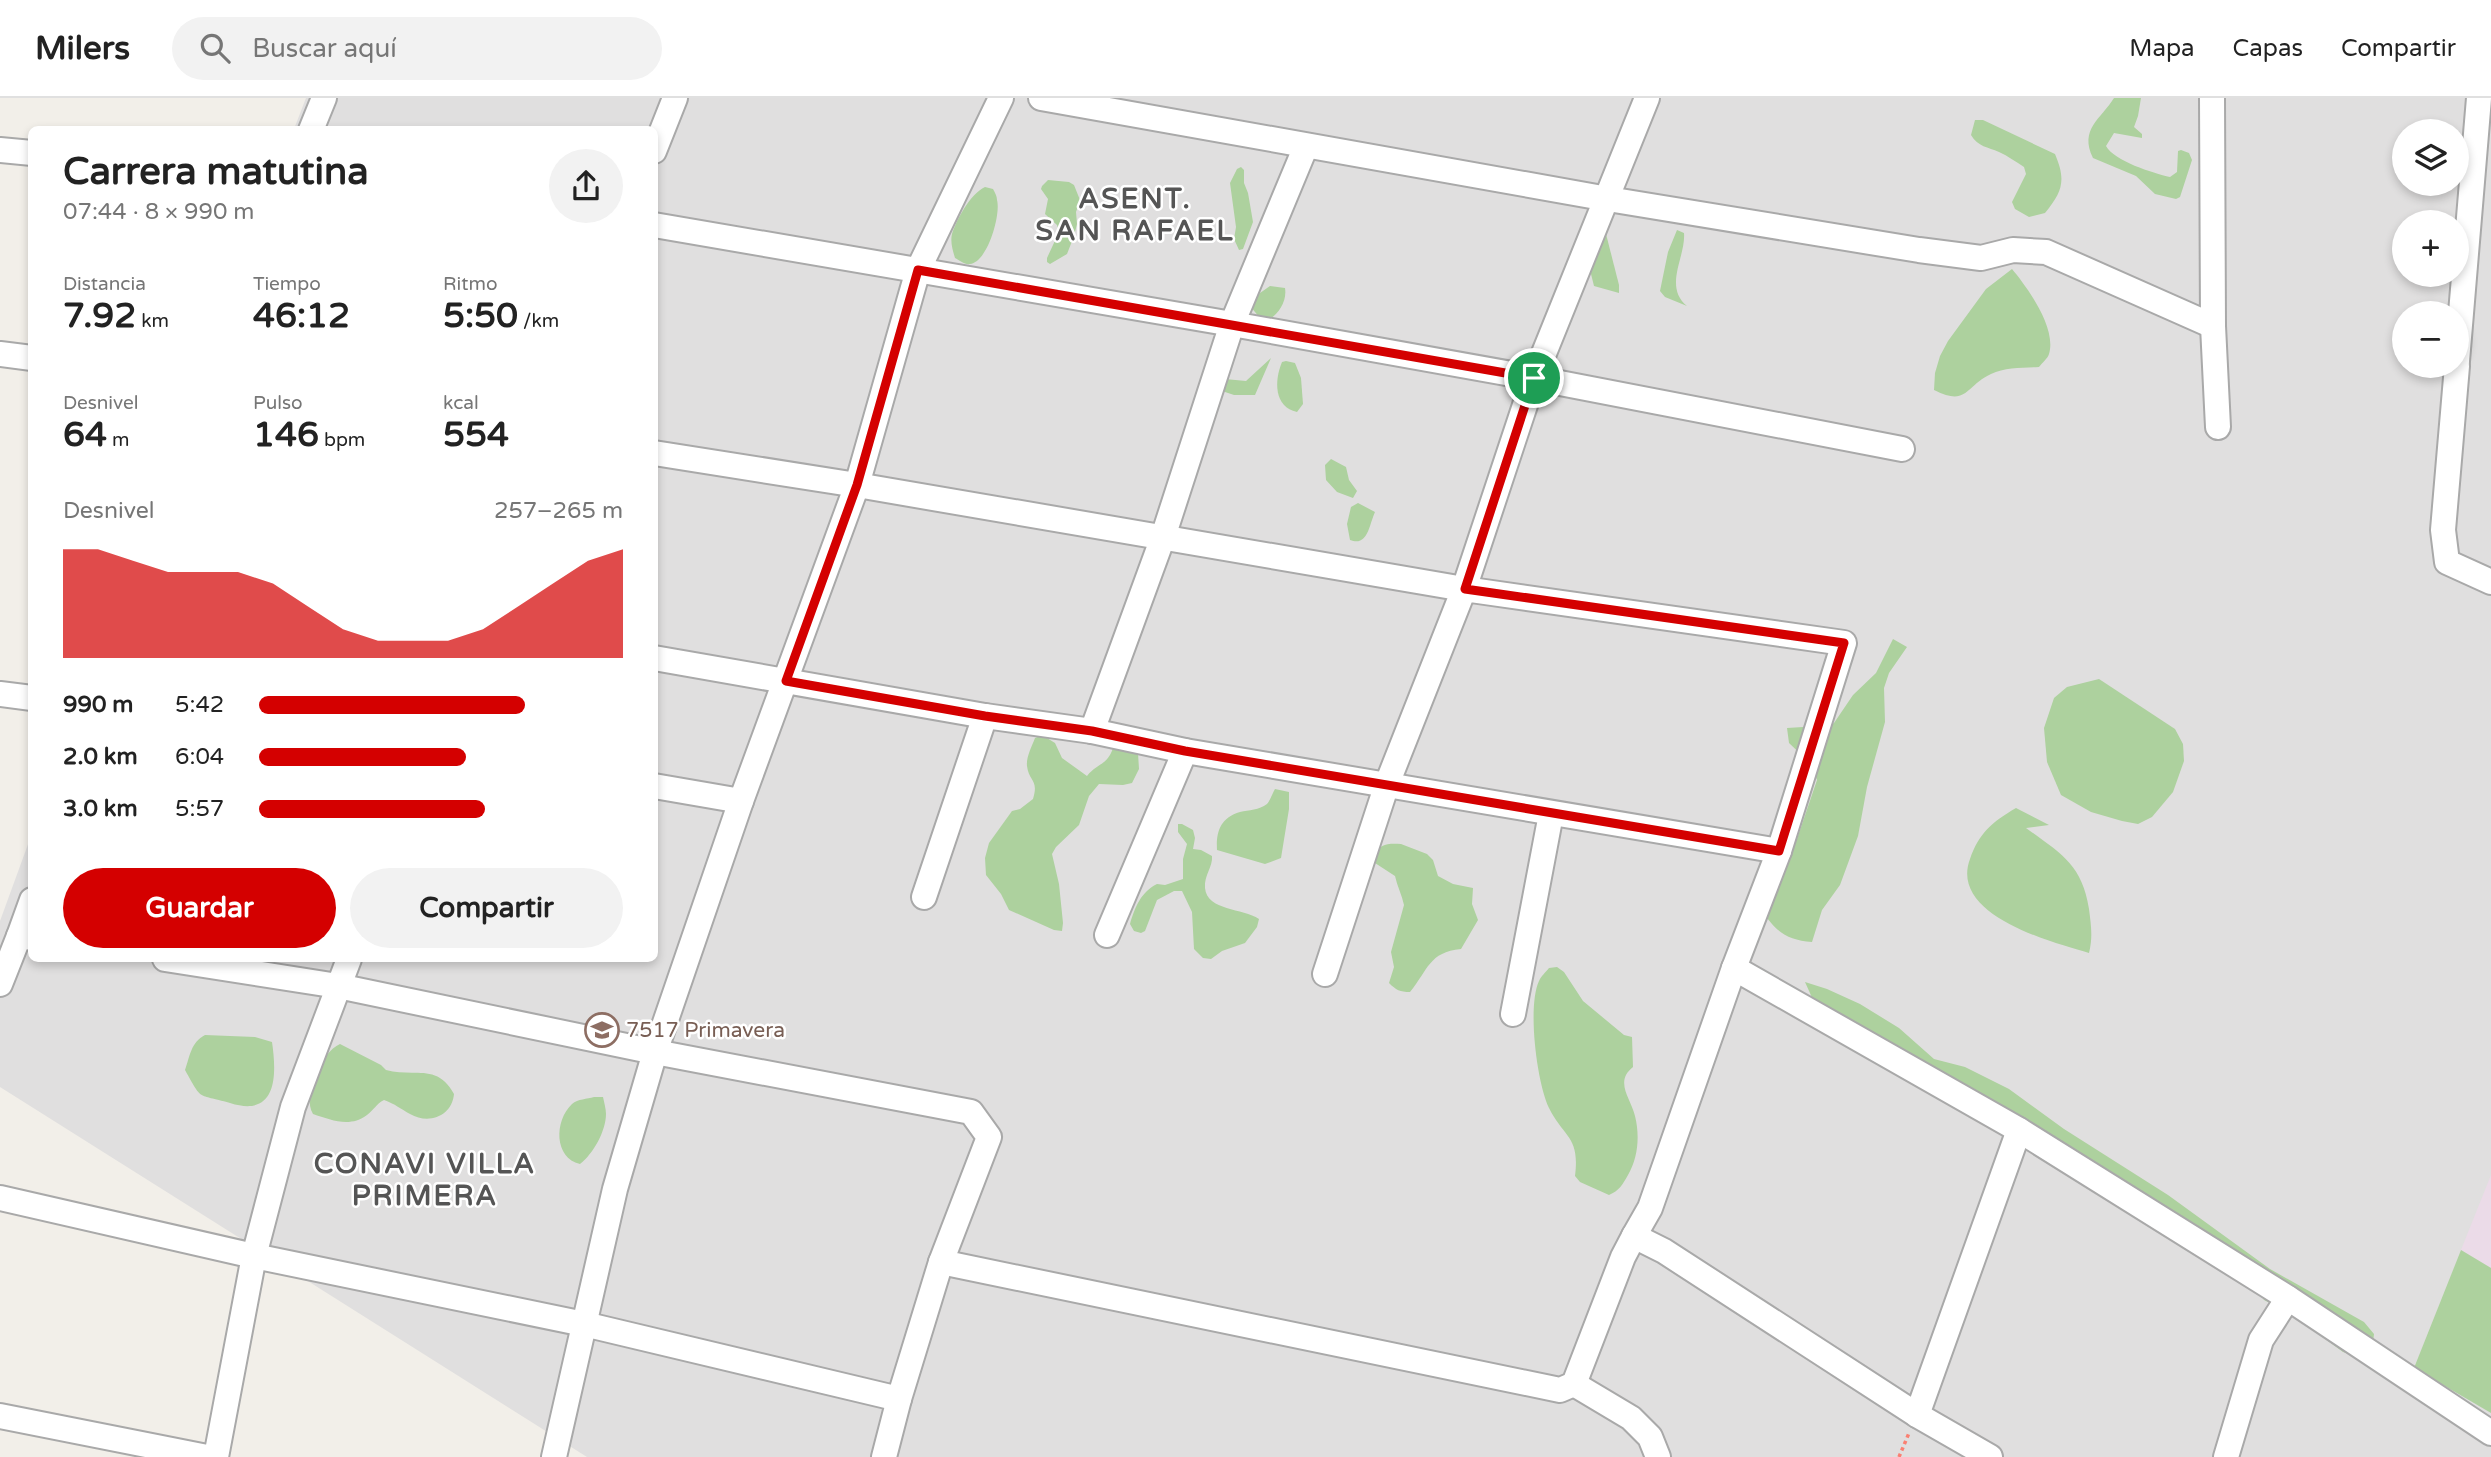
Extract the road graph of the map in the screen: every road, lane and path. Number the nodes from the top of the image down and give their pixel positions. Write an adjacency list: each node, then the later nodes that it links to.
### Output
1 (324, 98): 8 (street)
2 (676, 98): 9 (street)
3 (1000, 98): 15 (street)
4 (1041, 98): 10 (street)
5 (1647, 98): 13 (street)
6 (2212, 98): 18 (street)
7 (2479, 98): 16 (street)
8 (313, 126)
9 (658, 141)
10 (1306, 146): 13 (street); 17 (street)
11 (0, 149): 12 (street)
12 (28, 152)
13 (1608, 199): 18 (street); 21 (street)
14 (658, 226): 15 (street)
15 (918, 270): 17 (street); 26 (street)
16 (2462, 301)
17 (1232, 324): 21 (street); 27 (street)
18 (2213, 326): 23 (street)
19 (0, 354): 20 (street)
20 (28, 358)
21 (1534, 378): 24 (street); 29 (street)
22 (2456, 378): 28 (street)
23 (2218, 427)
24 (1902, 449)
25 (658, 454): 26 (street)
26 (857, 485): 27 (street); 31 (street)
27 (1163, 537): 29 (street); 35 (street)
28 (2491, 582)
29 (1465, 589): 37 (street); 41 (street)
30 (658, 659): 31 (street)
31 (786, 681): 34 (street); 39 (street)
32 (0, 694): 33 (street)
33 (28, 698)
34 (985, 716): 35 (street); 42 (street)
35 (1092, 731): 36 (street)
36 (1185, 751): 37 (street); 43 (street)
37 (1387, 784): 40 (street); 48 (street)
38 (658, 787): 39 (street)
39 (741, 801): 52 (street)
40 (1551, 814): 41 (street); 51 (street)
41 (1779, 851): 47 (street)
42 (924, 897)
43 (1107, 935)
44 (25, 937): 49 (street)
45 (184, 962): 50 (street)
46 (348, 962): 50 (street)
47 (1734, 968): 53 (street); 55 (street)
48 (1325, 974)
49 (0, 984)
50 (338, 986): 52 (street); 56 (street)
51 (1513, 1014)
52 (654, 1052): 57 (street); 59 (street)
53 (2019, 1130): 58 (street); 62 (street)
54 (0, 1198): 56 (street)
55 (1634, 1236): 60 (street); 62 (street)
56 (254, 1256): 59 (street); 66 (street)
57 (941, 1262): 60 (street); 61 (street)
58 (2288, 1298): 64 (street); 71 (street)
59 (584, 1324): 61 (street); 67 (street)
60 (1574, 1384): 69 (street)
61 (899, 1399): 68 (street)
62 (1917, 1415): 70 (street)
63 (0, 1416): 65 (street)
64 (2491, 1433)
65 (207, 1457)
66 (216, 1457)
67 (554, 1457)
68 (884, 1457)
69 (1658, 1457)
70 (1990, 1457)
71 (2226, 1457)

